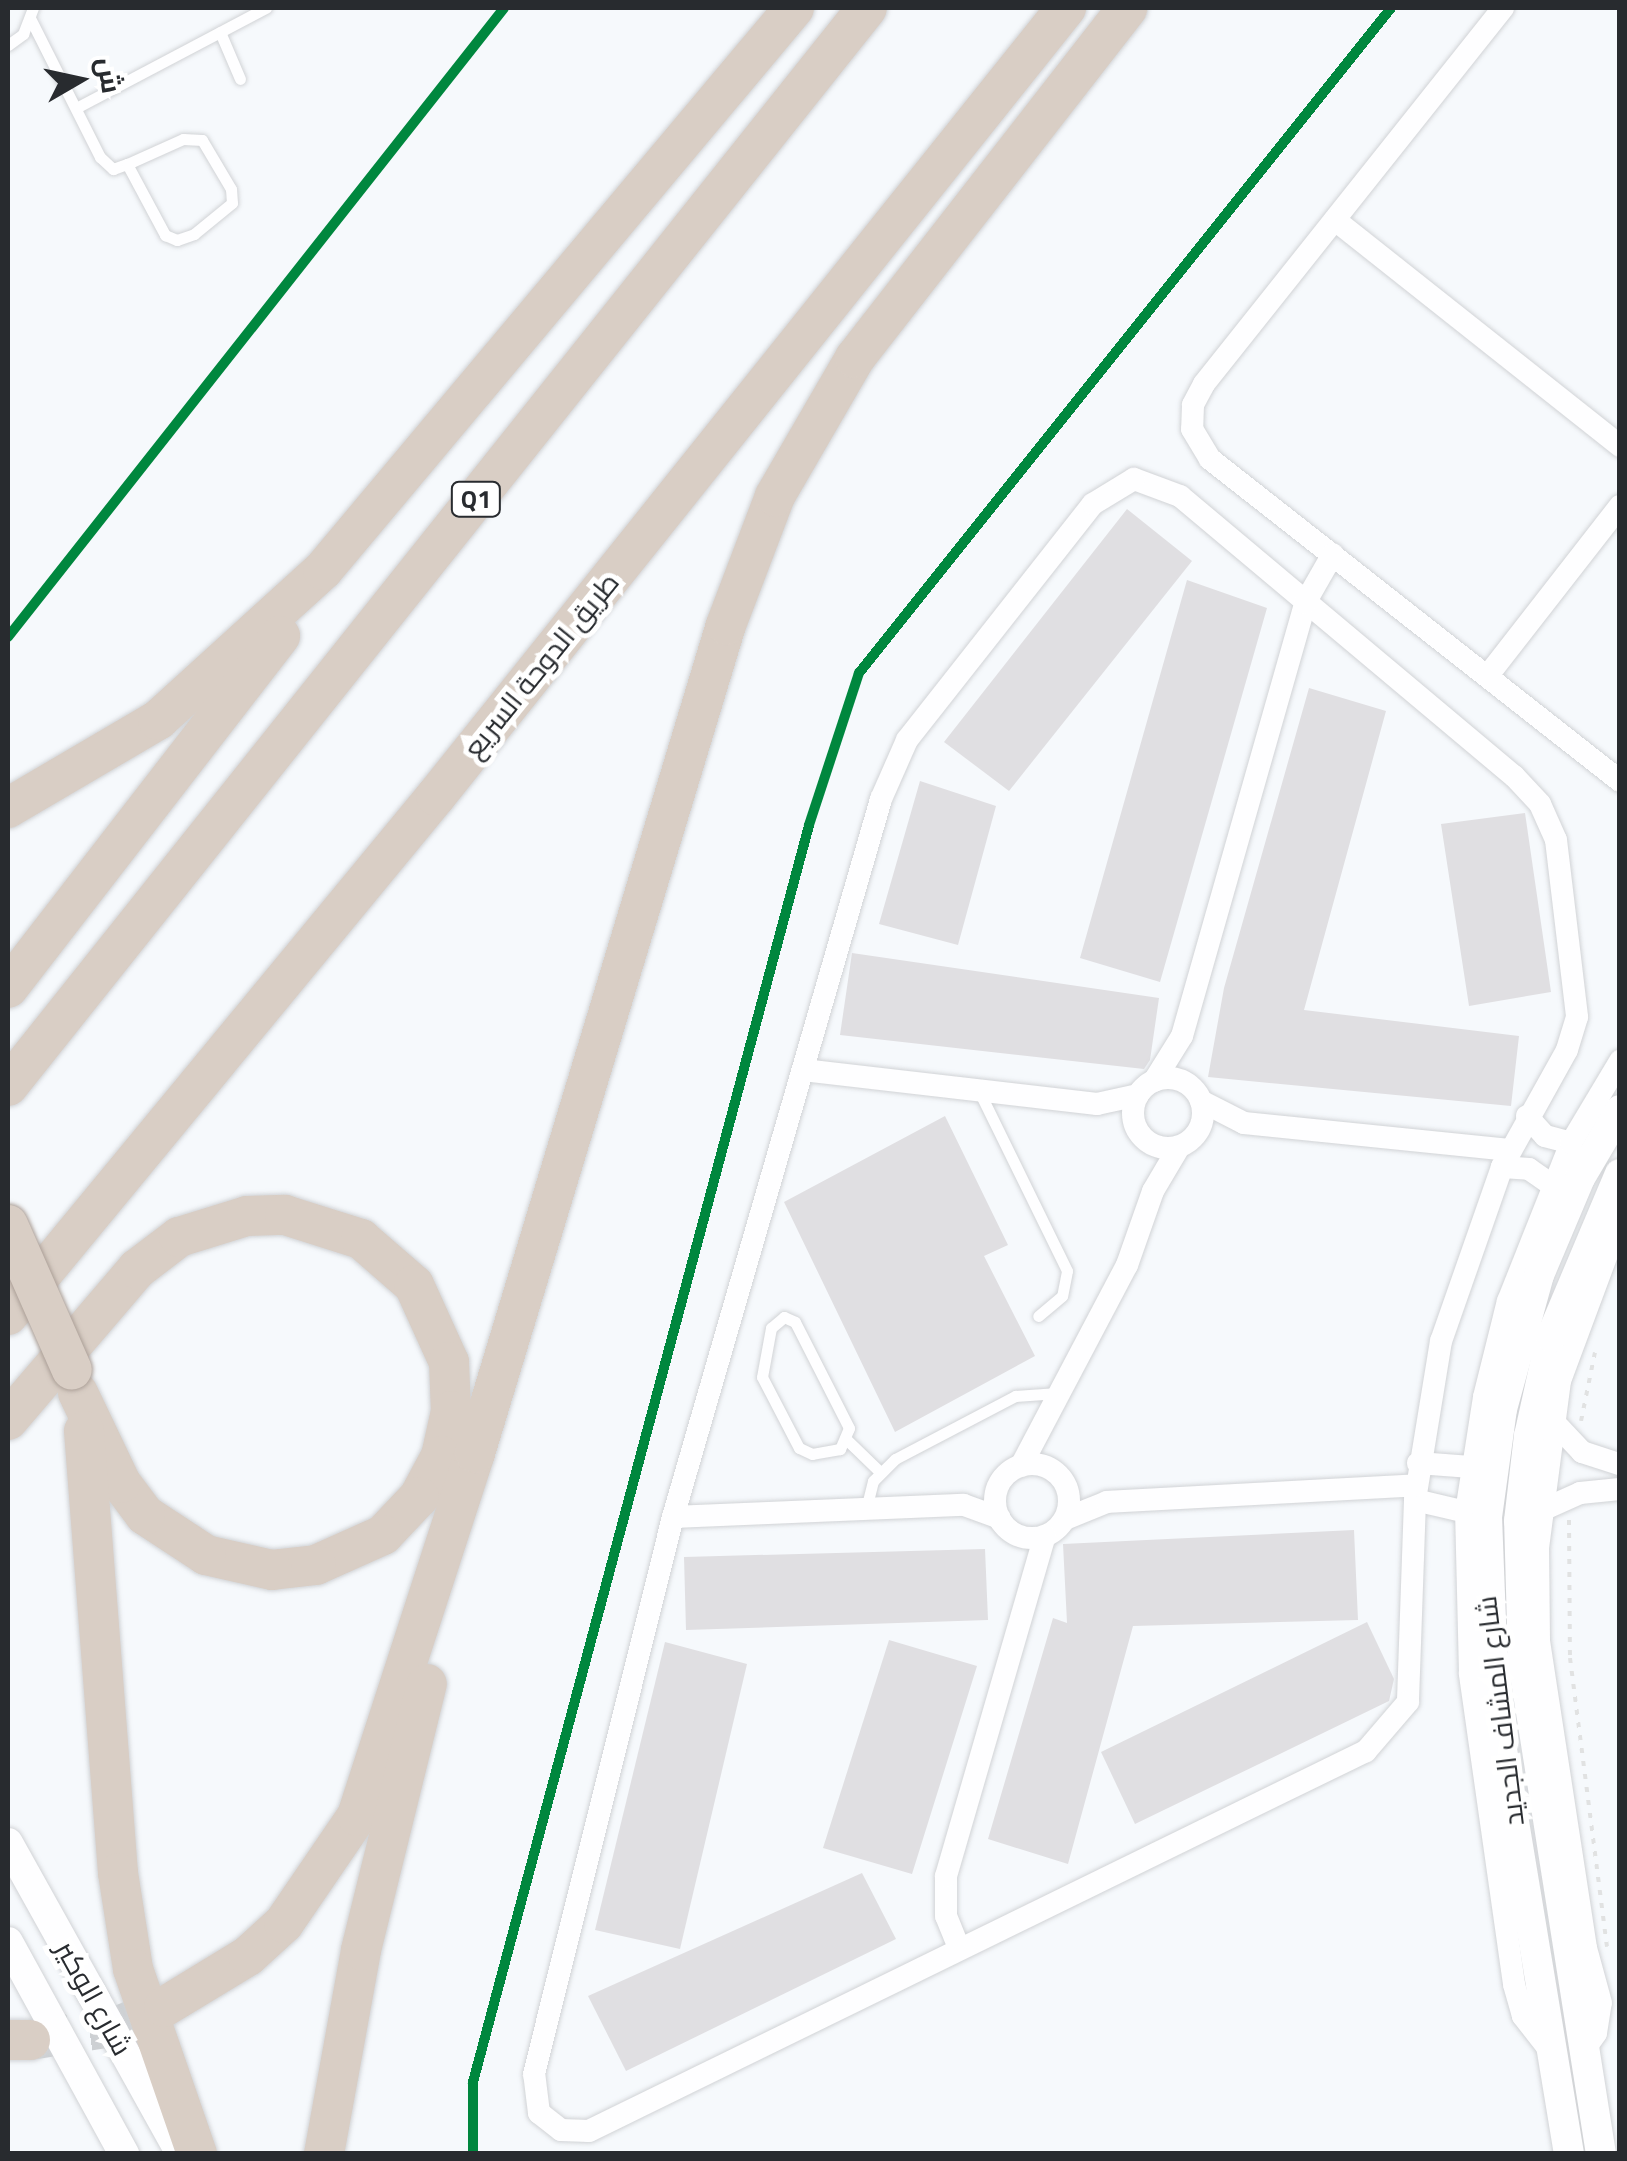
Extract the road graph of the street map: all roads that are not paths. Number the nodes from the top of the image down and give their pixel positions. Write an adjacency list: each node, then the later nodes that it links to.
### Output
1 (266, 8): 8 (lane)
2 (794, 8): 17 (highway)
3 (867, 8): 26 (highway, Q1)
4 (1066, 8): 43 (highway, طريق الدوحة السريع)
5 (1127, 8): 51 (highway)
6 (1503, 8): 13 (street)
7 (32, 13): 9 (lane); 11 (lane)
8 (220, 32): 10 (lane); 11 (lane)
9 (8, 45)
10 (240, 79)
11 (76, 108): 12 (lane)
12 (127, 164): 12 (lane)
13 (1336, 220): 14 (street); 16 (street)
14 (1620, 446)
15 (1620, 506): 19 (street)
16 (1334, 554): 18 (street); 19 (street)
17 (324, 570): 21 (highway); 22 (highway)
18 (1304, 603): 23 (street); 25 (street); 32 (street)
19 (1489, 674): 20 (street)
20 (1620, 780)
21 (8, 808)
22 (8, 988)
23 (1182, 1036): 27 (street); 29 (street)
24 (1620, 1061): 36 (street)
25 (803, 1070): 28 (street); 65 (street)
26 (8, 1086)
27 (1146, 1088): 29 (street); 30 (street); 34 (street)
28 (978, 1091): 30 (street); 44 (lane)
29 (1197, 1094): 33 (street); 35 (street)
30 (1096, 1104): 34 (street)
31 (1620, 1110): 75 (street, شارع المشاف الجديد)
32 (1527, 1116): 36 (street); 37 (street)
33 (1244, 1123): 35 (street); 37 (street)
34 (1139, 1133): 35 (street); 40 (street)
35 (1187, 1141): 40 (street)
36 (1571, 1143): 39 (street)
37 (1506, 1159): 39 (street); 57 (street)
38 (1620, 1174): 76 (street, شارع المشاف الجديد)
39 (1552, 1185): 54 (street)
40 (1153, 1191): 46 (street)
41 (1620, 1220): 48 (street)
42 (8, 1225): 45 (highway, bridge)
43 (8, 1315)
44 (1038, 1316)
45 (75, 1382): 47 (highway); 79 (highway)
46 (1058, 1393): 49 (street); 55 (lane)
47 (8, 1420)
48 (1552, 1420): 52 (street); 63 (street)
49 (1045, 1428): 53 (street); 56 (street)
50 (848, 1440): 50 (lane); 55 (lane)
51 (475, 1453): 74 (highway); 80 (highway)
52 (1620, 1464)
53 (1021, 1466): 56 (street); 58 (street)
54 (1470, 1467): 57 (street); 64 (street)
55 (880, 1472): 62 (lane)
56 (1057, 1475): 60 (street); 67 (street)
57 (1416, 1482): 60 (street); 64 (street); 73 (street)
58 (999, 1485): 61 (street); 66 (street)
59 (1620, 1489): 63 (street)
60 (1106, 1502): 67 (street)
61 (964, 1505): 62 (street); 66 (street)
62 (866, 1509): 65 (street)
63 (1540, 1511): 76 (street)
64 (1466, 1512): 75 (street)
65 (673, 1517): 73 (street)
66 (1000, 1518): 68 (street)
67 (1065, 1519): 69 (street)
68 (1019, 1536): 69 (street); 70 (street)
69 (1045, 1536): 70 (street)
70 (1030, 1574): 73 (street)
71 (8, 1843): 78 (street, شارع الوكير)
72 (8, 1942): 77 (street, شارع الوكير)
73 (959, 1948)
74 (164, 2008)
75 (1548, 2048): 81 (street, شارع المشاف الجديد)
76 (1581, 2055): 82 (street, شارع المشاف الجديد)
77 (124, 2154)
78 (181, 2154)
79 (198, 2154)
80 (324, 2154)
81 (1569, 2154)
82 (1601, 2154)

